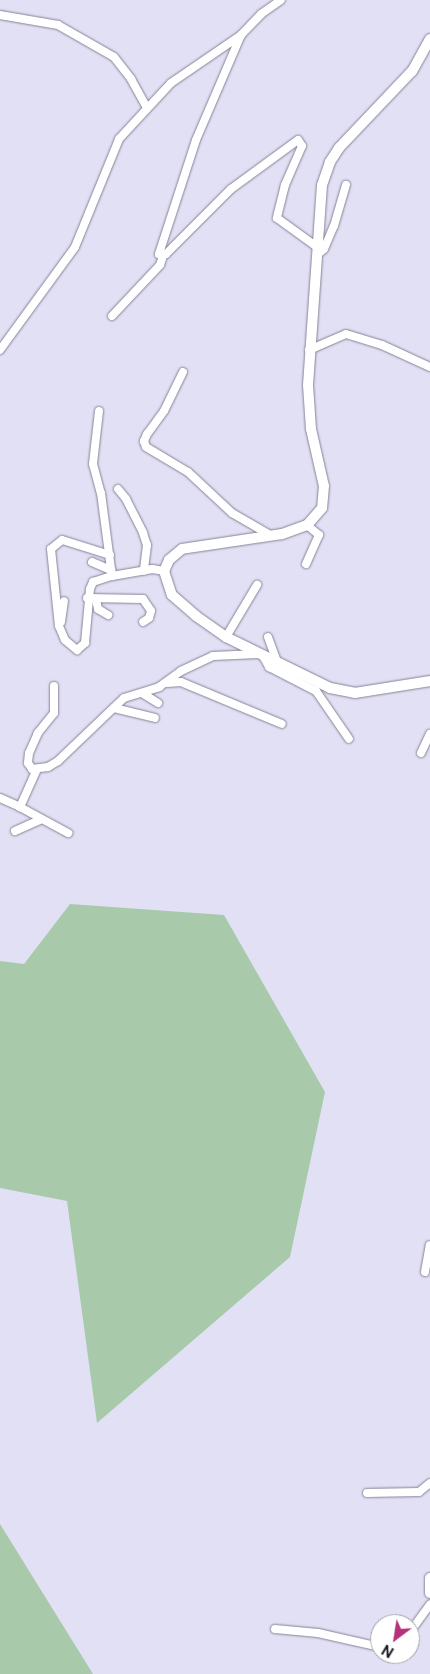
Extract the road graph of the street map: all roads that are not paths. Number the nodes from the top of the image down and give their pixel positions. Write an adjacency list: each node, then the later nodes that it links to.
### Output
1 (281, 0): 3 (street)
2 (0, 15): 5 (street)
3 (241, 35): 5 (street); 8 (street)
4 (430, 39): 7 (street)
5 (147, 108): 10 (street)
6 (346, 185): 7 (street)
7 (317, 251): 8 (street); 11 (street)
8 (163, 256): 9 (street)
9 (112, 316)
10 (0, 350)
11 (309, 350): 12 (street); 16 (street)
12 (430, 367)
13 (183, 372): 17 (street)
14 (99, 411): 18 (street)
15 (118, 489): 21 (street)
16 (307, 525): 17 (street); 20 (street)
17 (270, 535): 22 (street)
18 (110, 555): 23 (street); 30 (street)
19 (92, 562): 23 (street)
20 (306, 564)
21 (144, 571): 22 (street); 23 (street)
22 (164, 571): 31 (street)
23 (112, 573): 25 (street)
24 (257, 585): 31 (street)
25 (87, 598): 26 (street); 30 (street)
26 (96, 600): 28 (street); 29 (street)
27 (64, 601): 30 (street)
28 (108, 615)
29 (143, 622)
30 (59, 626)
31 (226, 637): 33 (street)
32 (268, 637): 34 (street)
33 (261, 655): 34 (street); 36 (street); 44 (street)
34 (277, 662): 35 (street)
35 (430, 681)
36 (167, 682): 38 (street); 42 (street)
37 (54, 686): 46 (street)
38 (142, 692): 39 (street); 40 (street)
39 (158, 703)
40 (114, 708): 41 (street); 46 (street)
41 (155, 718)
42 (282, 724)
43 (430, 734): 45 (street)
44 (349, 739)
45 (421, 753)
46 (37, 769): 48 (street)
47 (0, 798): 48 (street)
48 (20, 807): 49 (street)
49 (40, 820): 50 (street); 51 (street)
50 (15, 831)
51 (68, 833)
52 (430, 1244): 53 (street)
53 (425, 1272)
54 (430, 1483): 55 (street)
55 (367, 1493)
56 (430, 1578): 57 (street)
57 (430, 1593)
58 (430, 1604): 59 (street)
59 (420, 1618)
60 (275, 1629): 61 (street)
61 (370, 1645)

